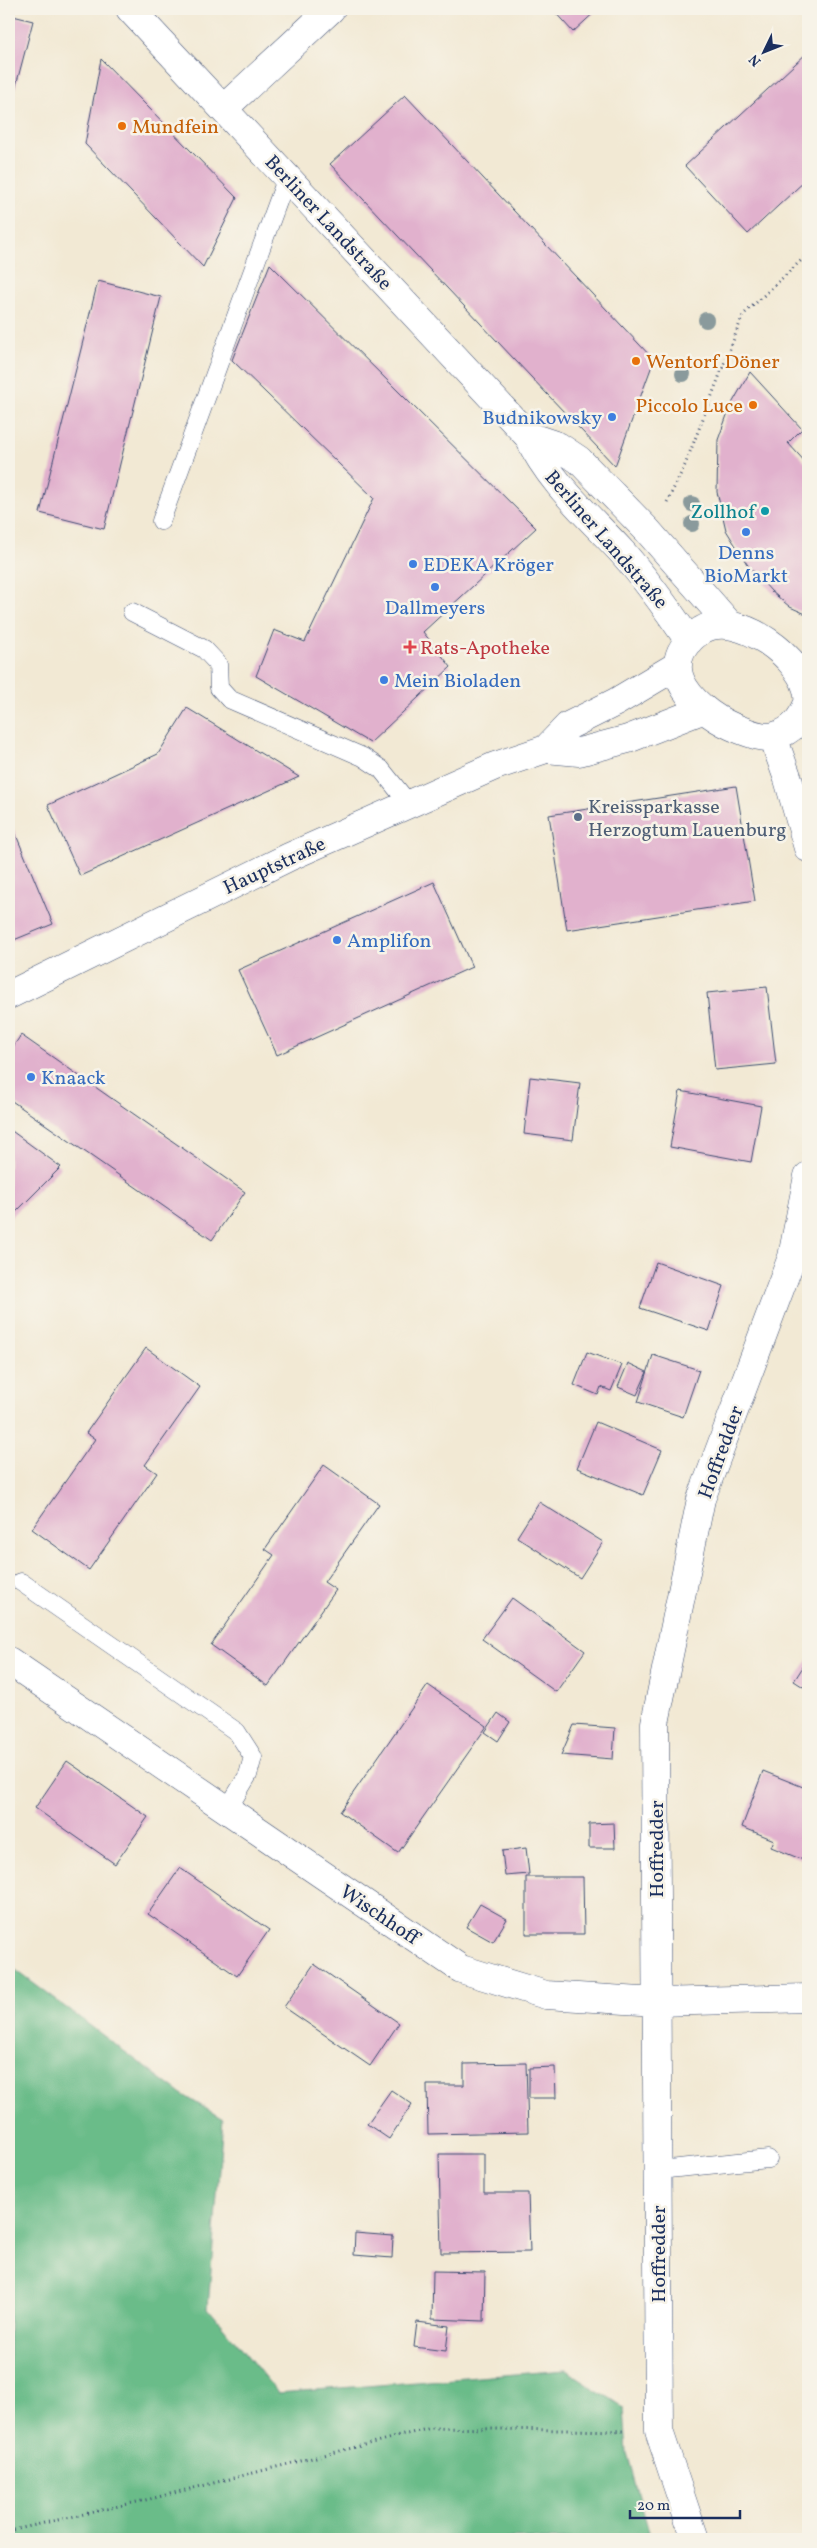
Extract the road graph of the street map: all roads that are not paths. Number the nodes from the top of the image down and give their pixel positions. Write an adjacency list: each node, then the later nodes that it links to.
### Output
1 (130, 9): 3 (street, Berliner Landstraße)
2 (331, 9): 3 (street)
3 (223, 109): 4 (street, Berliner Landstraße)
4 (287, 177): 5 (street, Berliner Landstraße); 6 (lane)
5 (528, 436): 8 (street, Berliner Landstraße); 9 (street, Berliner Landstraße)
6 (161, 520)
7 (132, 612): 15 (lane)
8 (730, 625): 9 (street); 10 (street)
9 (683, 653): 12 (street); 14 (street, Hauptstraße)
10 (804, 670): 11 (street)
11 (807, 706): 13 (street)
12 (702, 710): 13 (street); 14 (street, Hauptstraße)
13 (773, 737): 16 (street)
14 (546, 749): 15 (street, Hauptstraße)
15 (409, 804): 17 (street, Hauptstraße)
16 (808, 848)
17 (9, 995)
18 (808, 1176): 23 (street, Hoffredder)
19 (21, 1582): 21 (lane)
20 (9, 1661): 21 (street, Wischhoff)
21 (227, 1810): 23 (street, Wischhoff)
22 (808, 1998): 23 (street, Wischhoff)
23 (657, 2002): 25 (street, Hoffredder)
24 (768, 2159): 25 (lane)
25 (658, 2170): 26 (street, Hoffredder)
26 (695, 2539)

